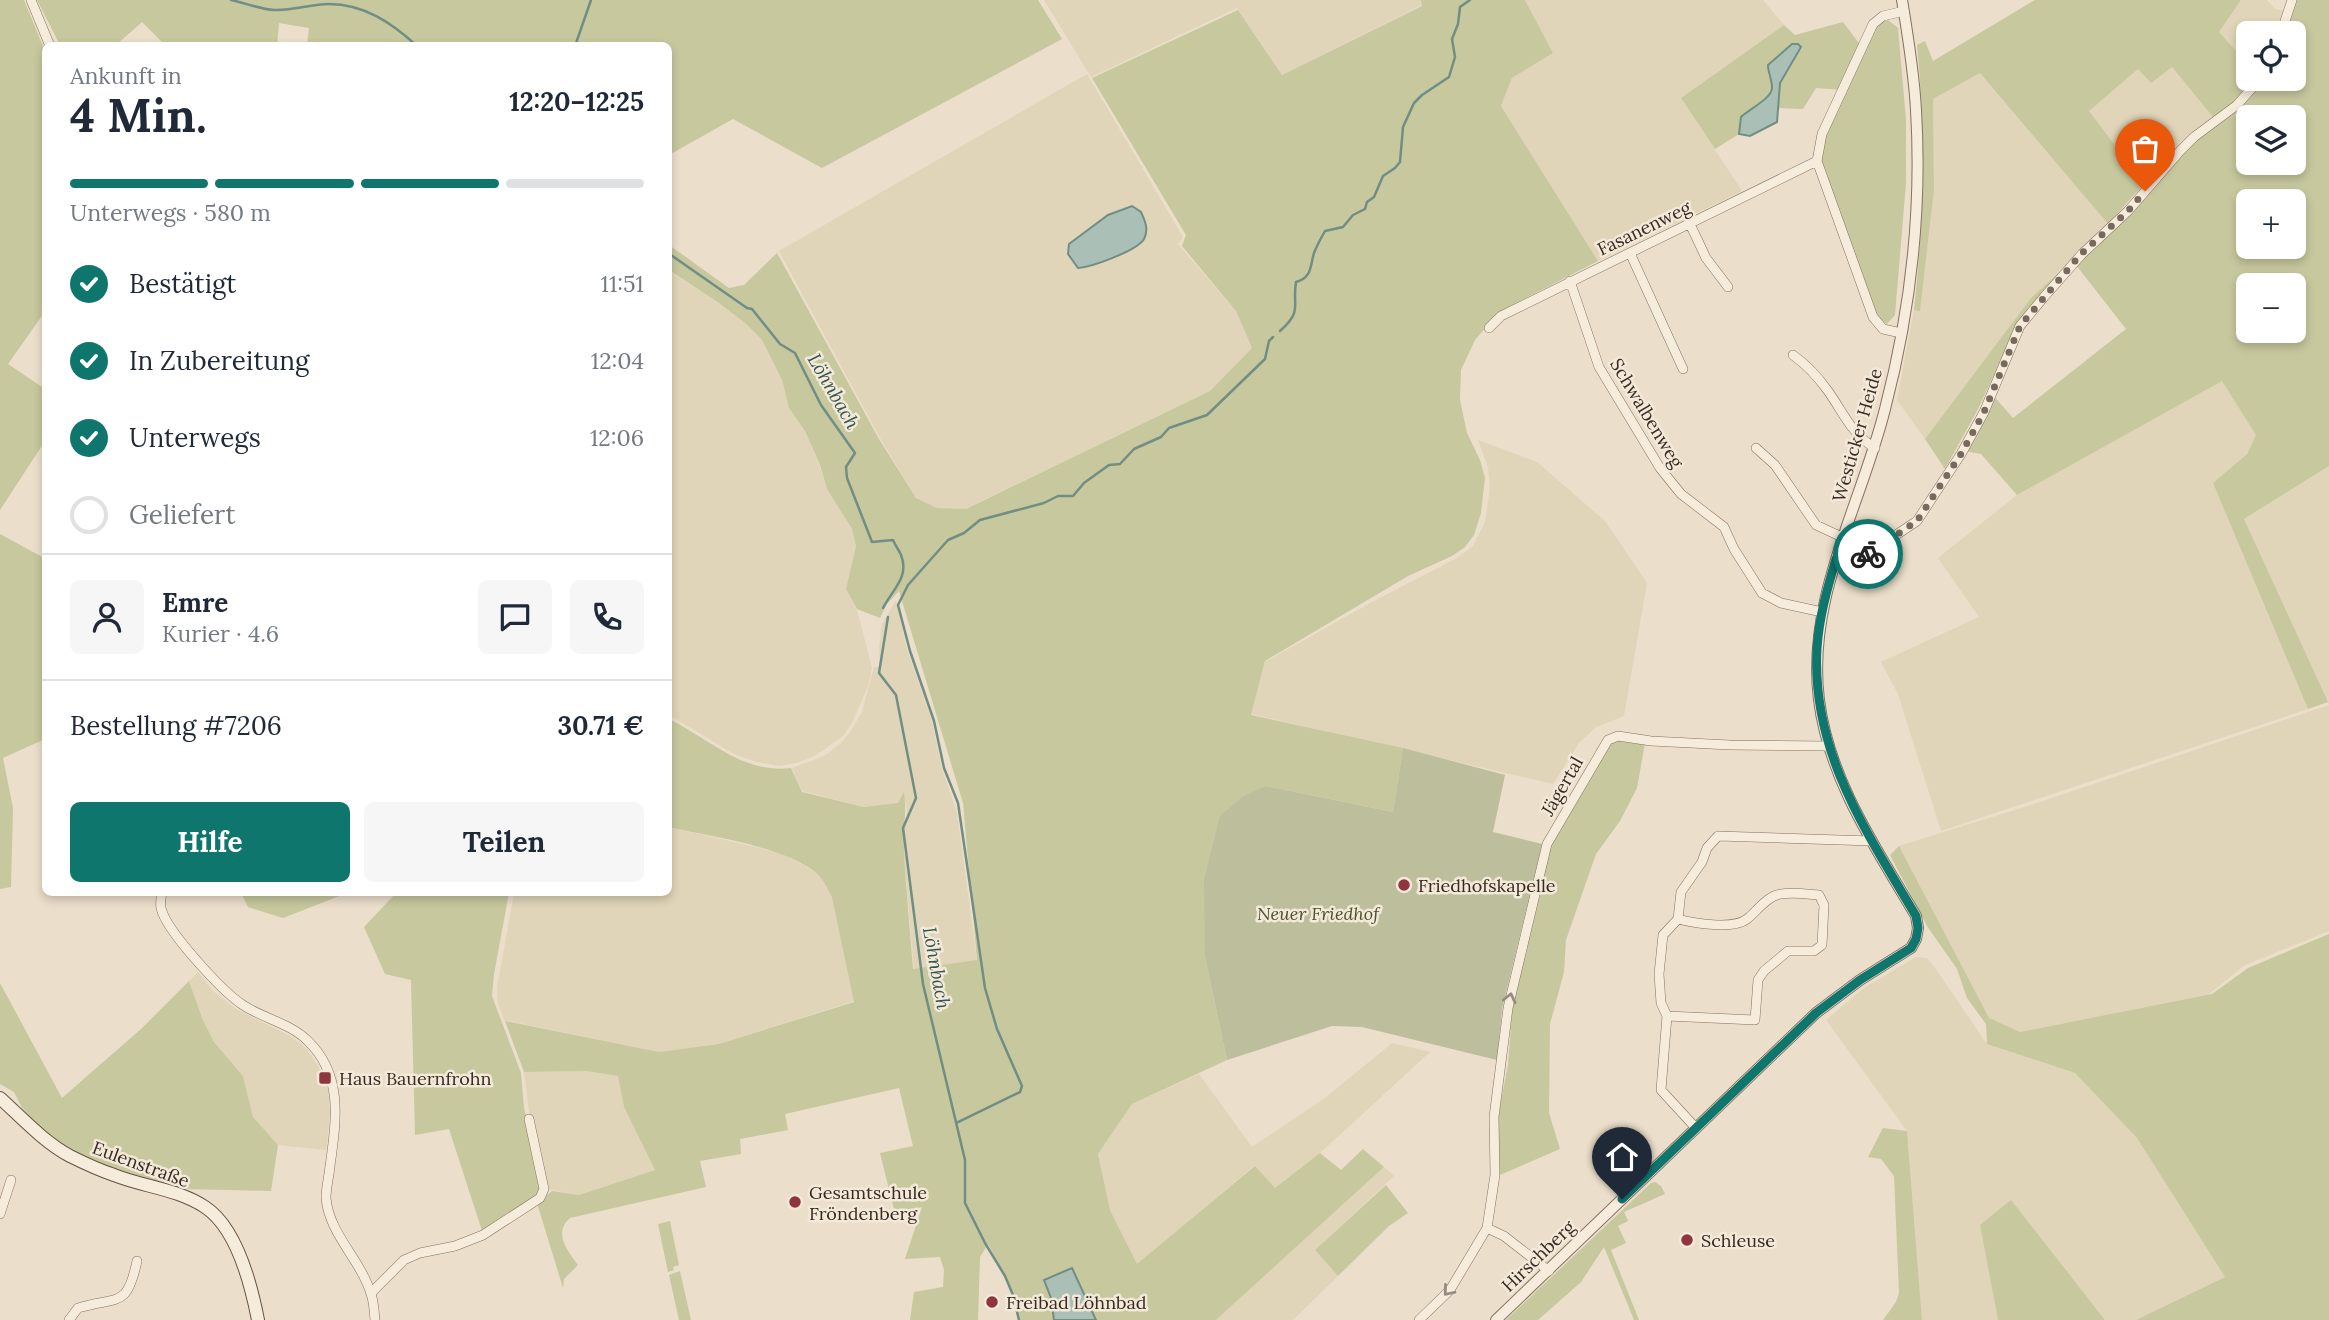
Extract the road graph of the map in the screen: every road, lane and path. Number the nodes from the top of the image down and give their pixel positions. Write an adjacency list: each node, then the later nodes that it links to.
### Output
1 (31, 0): 5 (street)
2 (2292, 0): 4 (street)
3 (1903, 5): 7 (street, Westicker Heide); 13 (street, Westicker Heide)
4 (2285, 21)
5 (48, 42)
6 (2249, 91): 19 (street)
7 (1817, 161): 8 (street, Fasanenweg); 13 (street)
8 (1690, 224): 9 (street, Fasanenweg); 11 (street)
9 (1630, 253): 10 (street, Fasanenweg); 15 (street)
10 (1570, 281): 12 (street, Fasanenweg); 20 (street, Schwalbenweg)
11 (1728, 287)
12 (1489, 328)
13 (1901, 333): 16 (street, Westicker Heide)
14 (1793, 355): 16 (street)
15 (1683, 369)
16 (1875, 447): 18 (street, Westicker Heide)
17 (1756, 448): 18 (street)
18 (1844, 538): 19 (street, Westicker Heide)
19 (1836, 559): 20 (street, Westicker Heide)
20 (1822, 612): 21 (street, Westicker Heide)
21 (1828, 746): 22 (street, Westicker Heide); 32 (street, Jägertal, one-way to 21)
22 (1872, 841): 24 (street); 25 (street, Westicker Heide)
23 (162, 896): 35 (street)
24 (1678, 919): 26 (street); 26 (street)
25 (1916, 939): 29 (street, Hirschberg)
26 (1667, 1016): 29 (street)
27 (0, 1098): 37 (main road, Eulenstraße)
28 (529, 1118): 35 (street)
29 (1695, 1128): 34 (street, Hirschberg)
30 (10, 1180): 31 (street)
31 (0, 1214)
32 (1487, 1228): 34 (street); 39 (street, one-way to 39)
33 (137, 1261): 36 (street)
34 (1549, 1271): 40 (street, Hirschberg)
35 (371, 1293): 38 (street)
36 (69, 1320)
37 (258, 1320)
38 (375, 1320)
39 (1419, 1320)
40 (1496, 1320)

